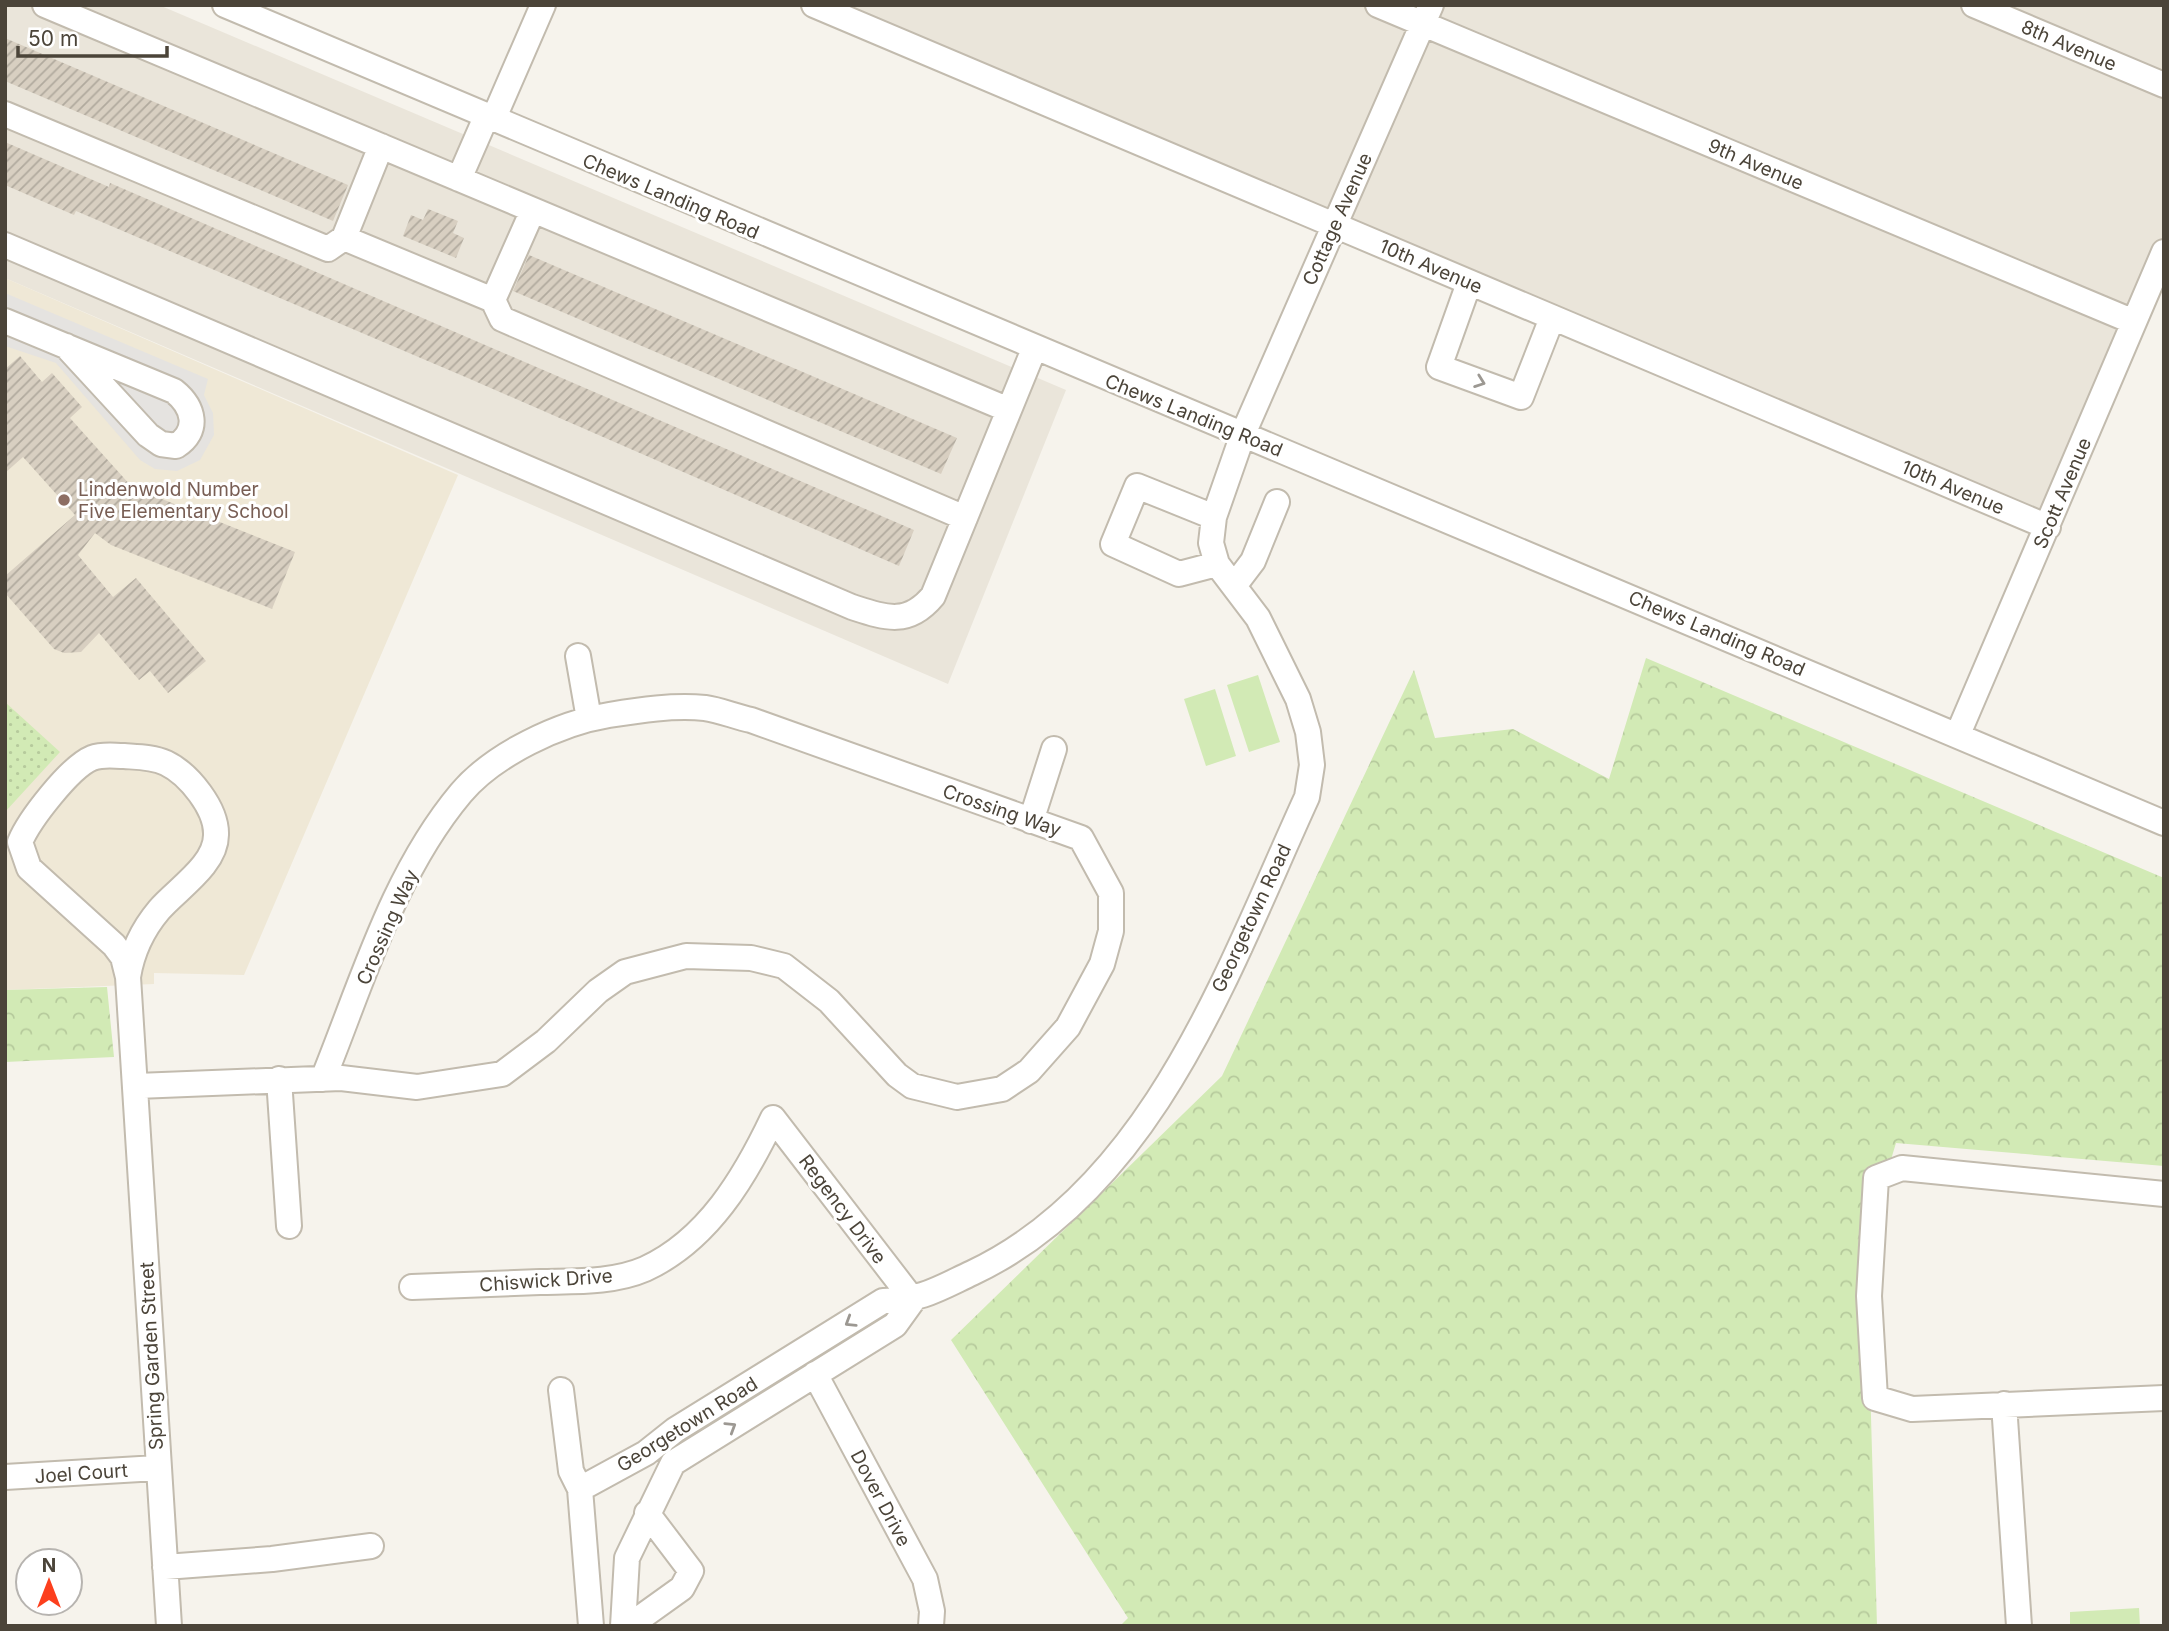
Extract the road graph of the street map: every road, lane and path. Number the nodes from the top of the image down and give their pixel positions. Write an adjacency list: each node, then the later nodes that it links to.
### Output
1 (46, 5): 11 (street)
2 (225, 5): 10 (street, Chews Landing Road)
3 (543, 5): 10 (street)
4 (814, 5): 14 (street, 10th Avenue)
5 (1378, 5): 7 (street, 9th Avenue)
6 (1974, 5): 8 (street, 8th Avenue)
7 (1427, 15): 14 (street, Cottage Avenue); 22 (street, 9th Avenue)
8 (2164, 85)
9 (5, 114): 15 (street)
10 (490, 119): 12 (street); 24 (street, Chews Landing Road)
11 (381, 146): 12 (street); 15 (street)
12 (459, 179): 13 (street)
13 (533, 210): 19 (street); 25 (street)
14 (1334, 225): 18 (street, 10th Avenue); 26 (street, Cottage Avenue)
15 (344, 238): 19 (street)
16 (5, 245): 29 (street)
17 (2164, 252): 22 (street, Scott Avenue)
18 (1469, 282): 20 (street, 10th Avenue); 20 (street, one-way to 20)
19 (493, 300): 29 (street)
20 (1552, 317): 30 (street, 10th Avenue)
21 (5, 321): 23 (street)
22 (2134, 323): 30 (street, Scott Avenue)
23 (66, 346): 23 (street)
24 (1034, 349): 25 (street); 26 (street, Chews Landing Road)
25 (1009, 410): 29 (street)
26 (1243, 434): 28 (street); 35 (street, Chews Landing Road)
27 (1277, 502): 32 (street)
28 (1214, 517): 31 (street); 31 (street)
29 (965, 518)
30 (2048, 527): 35 (street, Scott Avenue)
31 (1217, 564): 32 (street, Georgetown Road)
32 (1234, 586): 47 (street, Georgetown Road)
33 (578, 656): 34 (street)
34 (589, 719): 37 (street, Crossing Way); 41 (street, Crossing Way)
35 (1958, 734): 38 (street, Chews Landing Road)
36 (1054, 749): 37 (street)
37 (1031, 821): 41 (street, Crossing Way)
38 (2164, 823)
39 (128, 977): 39 (street); 42 (street, Spring Garden Street)
40 (279, 1079): 41 (street, Crossing Way); 42 (street, Crossing Way); 45 (street)
41 (323, 1079)
42 (137, 1086): 53 (street, Spring Garden Street)
43 (773, 1118): 46 (street, Chiswick Drive); 47 (street, Regency Drive)
44 (2164, 1194): 51 (street)
45 (289, 1226)
46 (412, 1287)
47 (913, 1300): 48 (street, Georgetown Road); 52 (street, Georgetown Road, one-way to 52)
48 (815, 1374): 52 (street, Georgetown Road, one-way to 48); 63 (street, Dover Drive)
49 (561, 1390): 55 (street)
50 (2164, 1398): 51 (street)
51 (2004, 1404): 64 (street)
52 (667, 1453): 55 (street, Georgetown Road); 56 (street, Georgetown Road)
53 (157, 1468): 54 (street, Joel Court); 58 (street, Spring Garden Street)
54 (5, 1477)
55 (580, 1489): 60 (street)
56 (647, 1513): 61 (street, Georgetown Road); 62 (street)
57 (371, 1546): 58 (street)
58 (165, 1567): 59 (street, Spring Garden Street)
59 (169, 1626)
60 (591, 1626)
61 (623, 1626)
62 (629, 1626)
63 (931, 1626)
64 (2019, 1626)

